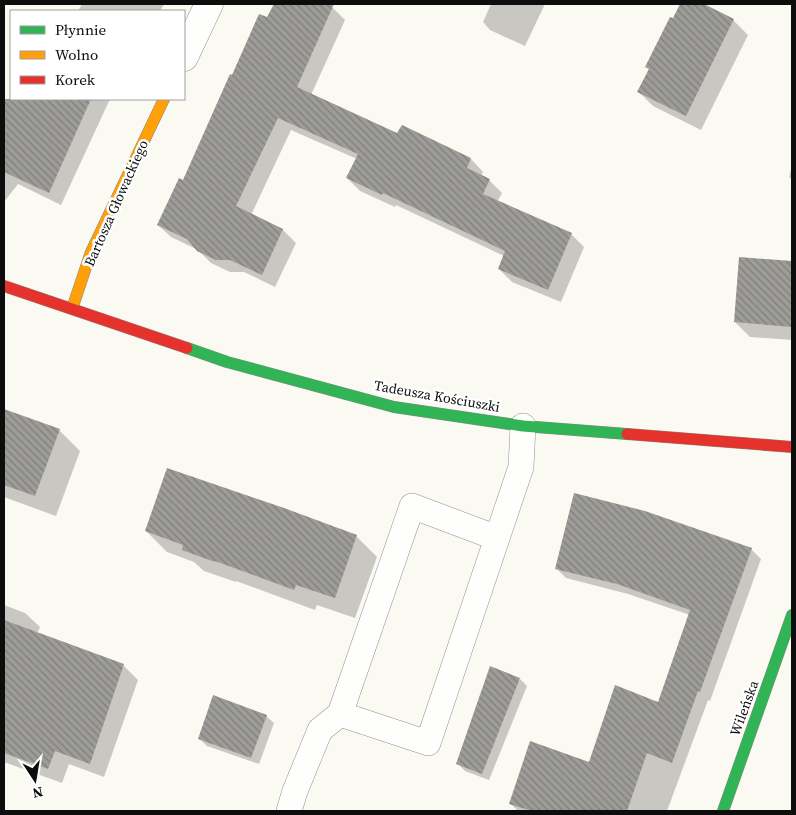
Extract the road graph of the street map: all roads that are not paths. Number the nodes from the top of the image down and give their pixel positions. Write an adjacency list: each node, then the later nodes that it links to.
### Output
1 (209, 4): 2 (street)
2 (185, 55)
3 (164, 100): 5 (street, Bartosza Głowackiego)
4 (4, 286): 5 (street, Tadeusza Kościuszki)
5 (72, 309): 6 (street, Tadeusza Kościuszki)
6 (523, 426): 7 (street, Tadeusza Kościuszki); 8 (lane)
7 (792, 447)
8 (497, 538): 10 (lane); 10 (lane)
9 (792, 615): 12 (street, Wileńska)
10 (340, 714): 11 (lane)
11 (289, 811)
12 (723, 811)

